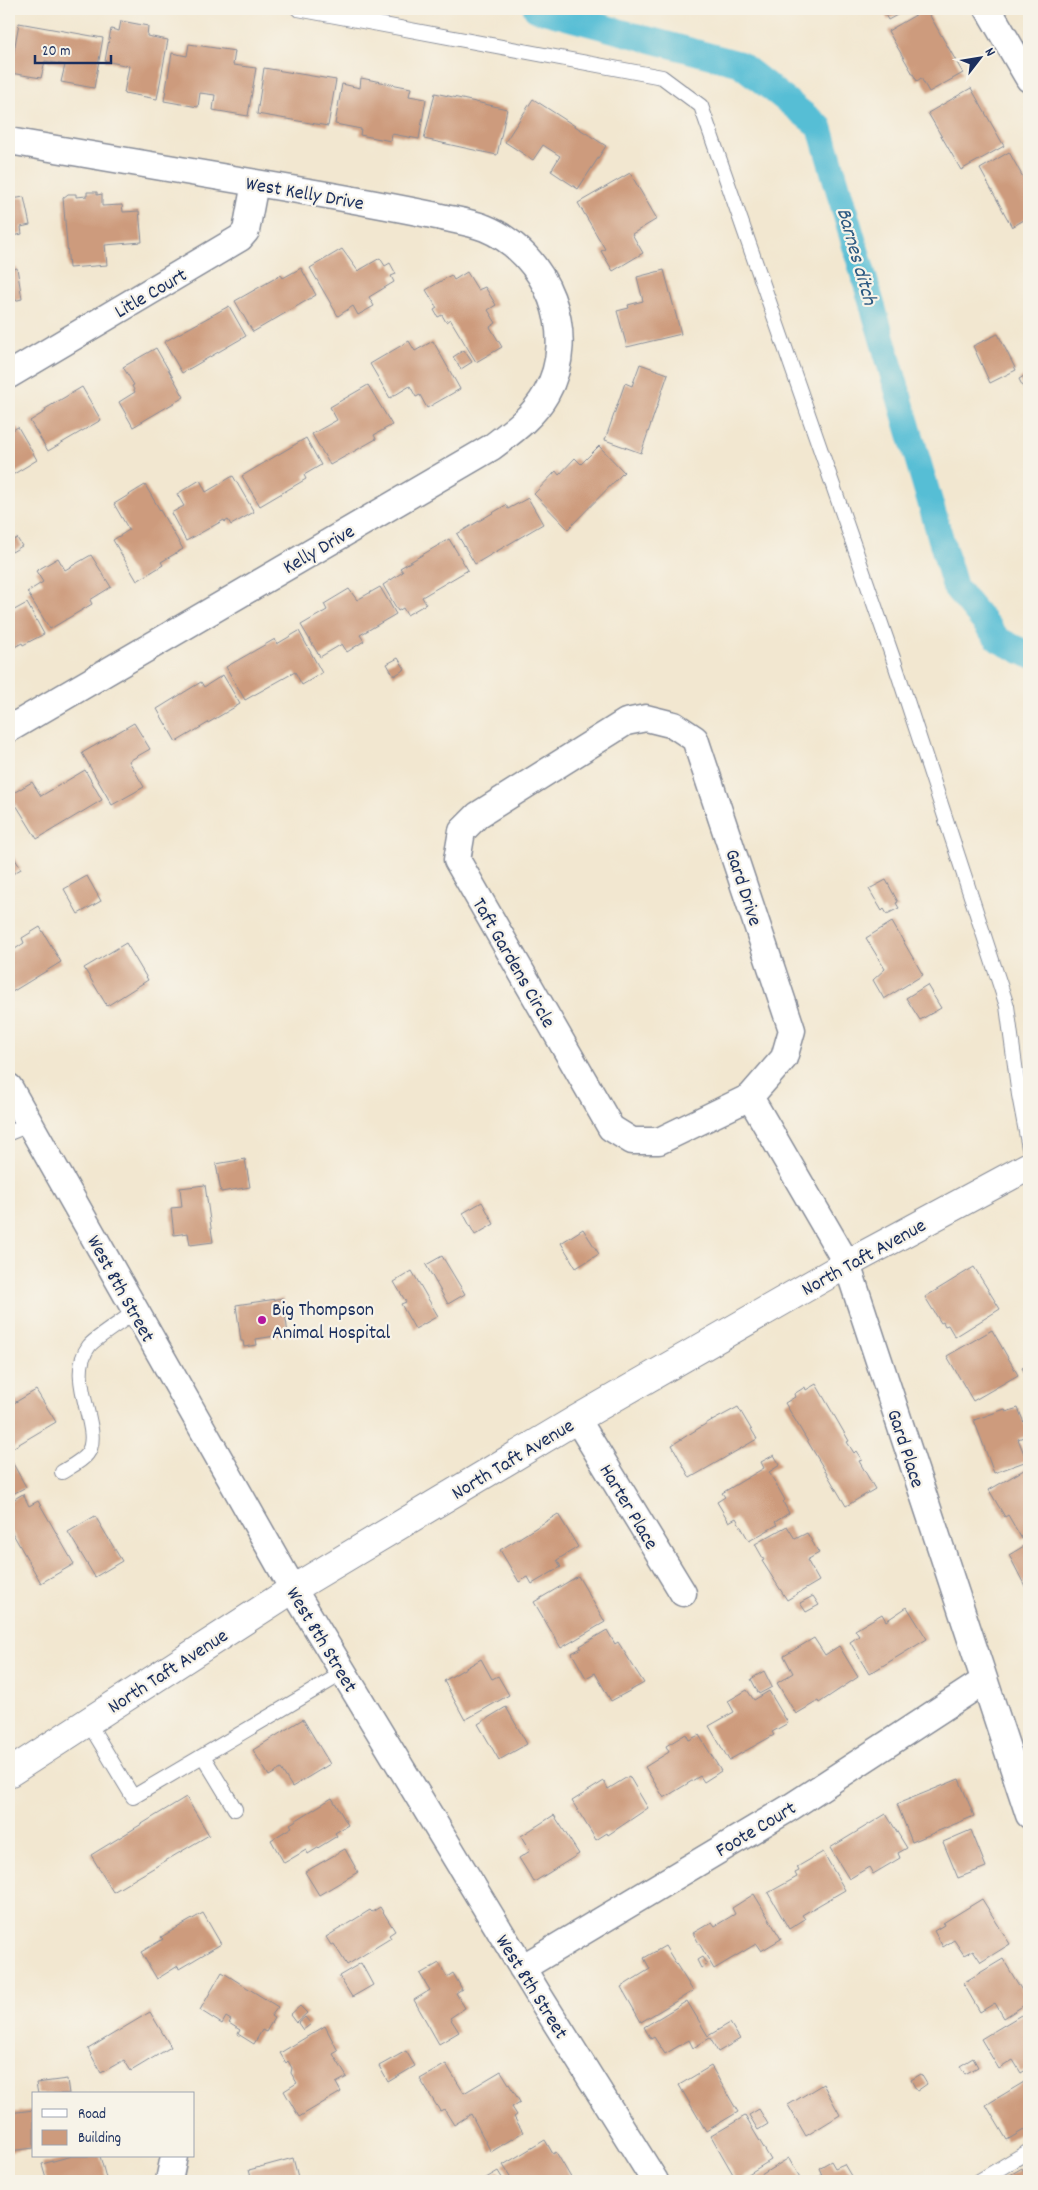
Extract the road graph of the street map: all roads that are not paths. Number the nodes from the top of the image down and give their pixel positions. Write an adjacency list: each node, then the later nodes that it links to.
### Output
1 (298, 9): 13 (lane)
2 (988, 9): 3 (street)
3 (1029, 79)
4 (9, 141): 5 (street, West Kelly Drive)
5 (255, 183): 6 (street, West Kelly Drive); 7 (street, Litle Court)
6 (557, 316): 9 (street, Kelly Drive)
7 (9, 374)
8 (626, 722): 11 (street, Gard Drive); 11 (street, Taft Gardens Circle)
9 (9, 729)
10 (9, 1087): 12 (street, West 8th Street)
11 (750, 1096): 15 (street, Gard Place)
12 (20, 1128): 16 (street, West 8th Street)
13 (1029, 1148)
14 (1029, 1166): 15 (main road, North Taft Avenue)
15 (847, 1264): 17 (main road, North Taft Avenue); 22 (street, Gard Place)
16 (136, 1311): 18 (lane); 19 (street, West 8th Street)
17 (577, 1419): 19 (main road, North Taft Avenue); 20 (street, Harter Place)
18 (62, 1472)
19 (292, 1589): 21 (street, West 8th Street); 23 (main road, North Taft Avenue)
20 (683, 1593)
21 (343, 1673): 24 (lane); 28 (street, West 8th Street)
22 (984, 1681): 27 (street, Gard Place); 28 (street, Foote Court)
23 (88, 1722): 24 (lane); 25 (main road, North Taft Avenue)
24 (203, 1756): 26 (lane)
25 (9, 1773)
26 (236, 1809)
27 (1029, 1815)
28 (522, 1968): 32 (street, West 8th Street)
29 (1029, 2151): 33 (lane)
30 (174, 2158): 31 (street)
31 (169, 2181)
32 (656, 2181)
33 (979, 2181)

